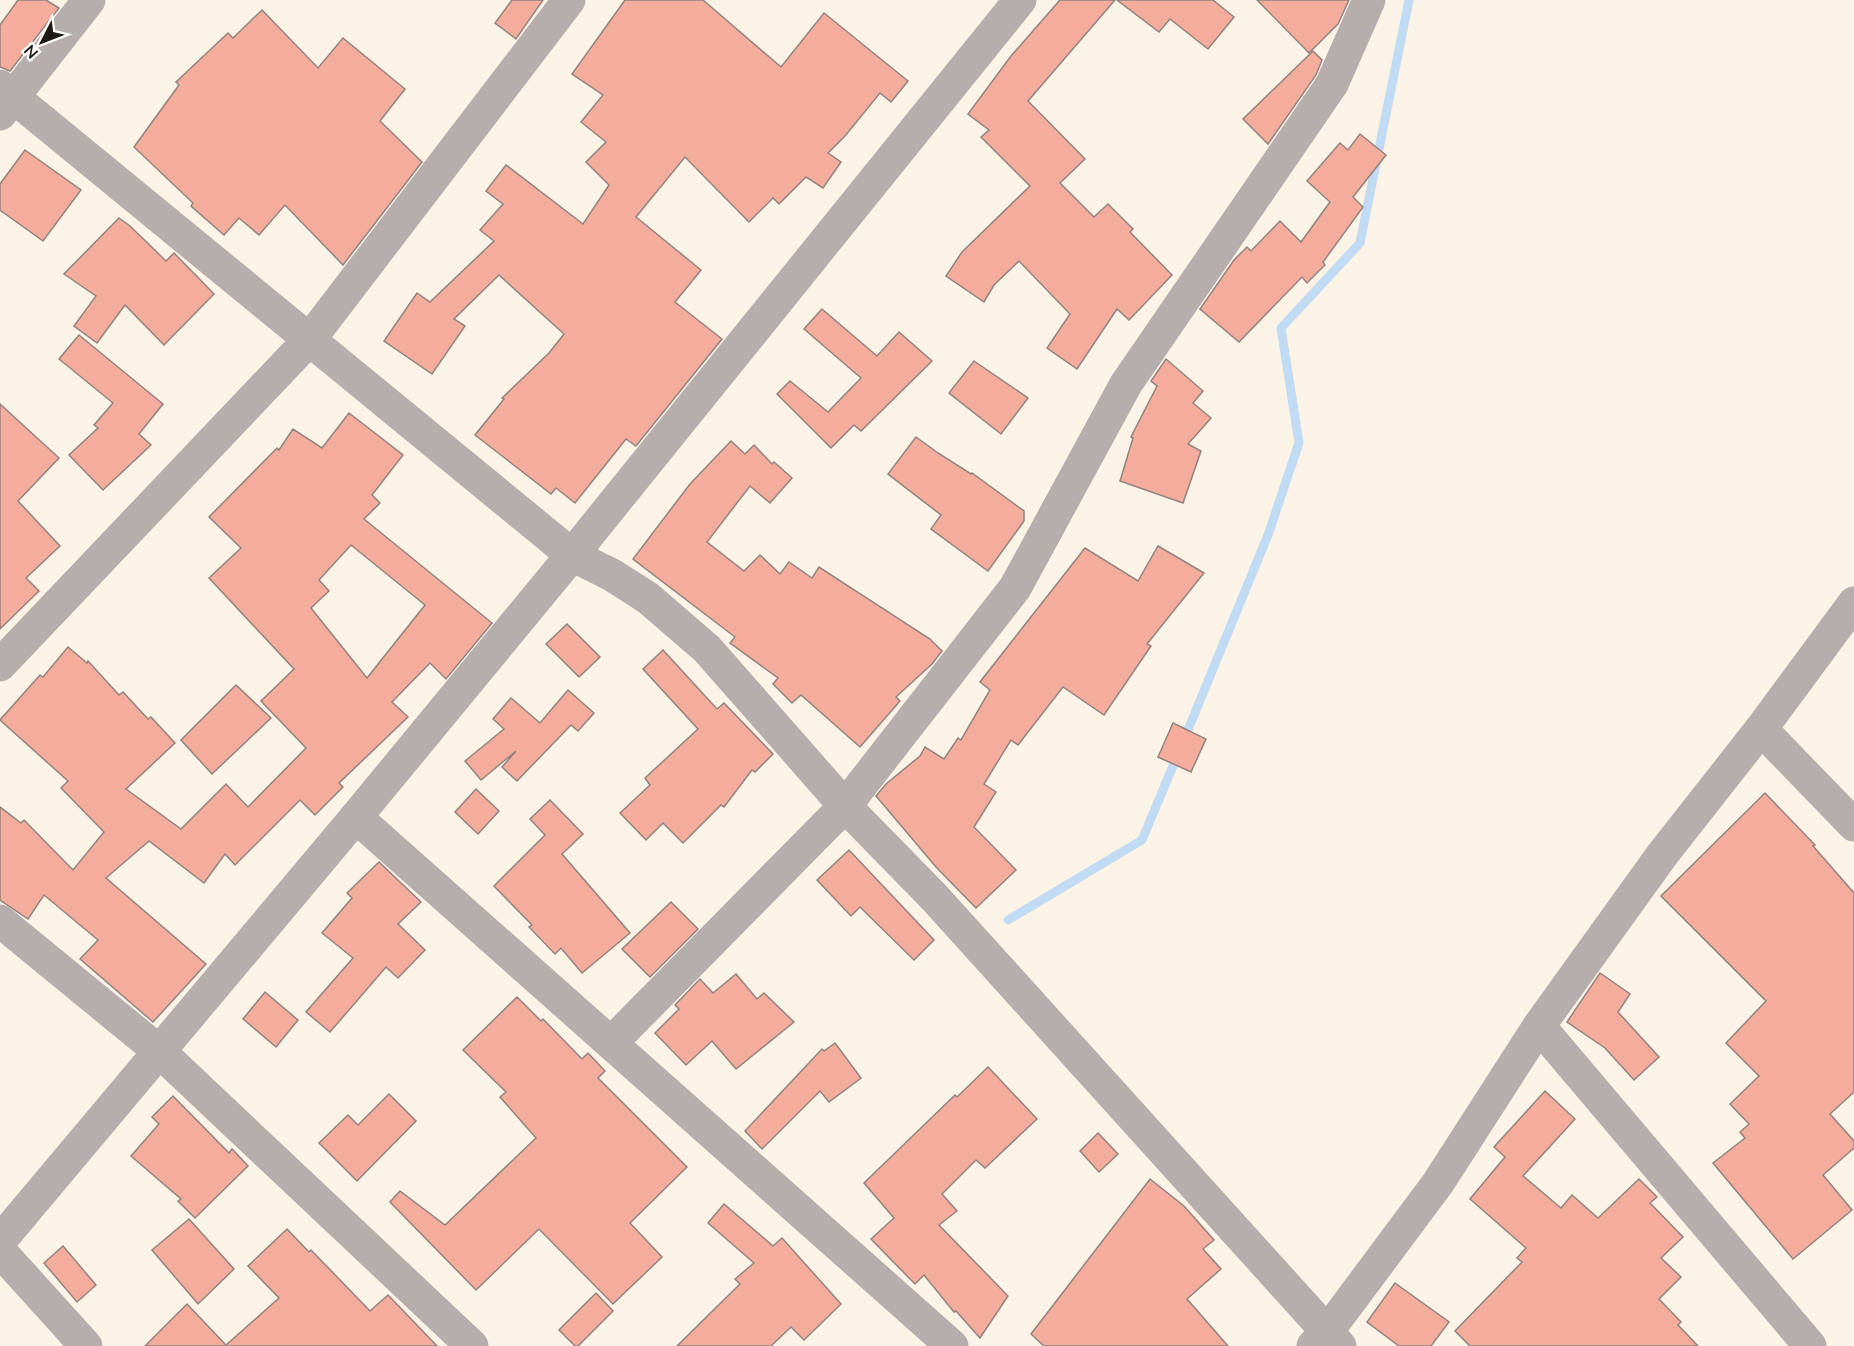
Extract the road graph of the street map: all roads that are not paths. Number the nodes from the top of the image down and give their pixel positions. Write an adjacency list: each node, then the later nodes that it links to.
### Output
1 (89, 0): 5 (street)
2 (569, 0): 6 (street)
3 (1020, 0): 7 (street)
4 (1369, 0): 11 (street)
5 (5, 99): 6 (street)
6 (310, 339): 7 (street); 9 (street)
7 (572, 555): 11 (street); 12 (street)
8 (1854, 603): 10 (street)
9 (0, 665)
10 (1761, 729): 13 (street); 15 (street)
11 (845, 806): 16 (street); 20 (street)
12 (356, 817): 16 (street); 17 (street)
13 (1854, 825)
14 (0, 921): 17 (street)
15 (1539, 1026): 20 (street); 24 (street)
16 (611, 1043): 23 (street)
17 (160, 1052): 18 (street); 22 (street)
18 (0, 1241)
19 (0, 1251): 21 (street)
20 (1326, 1341)
21 (86, 1346)
22 (472, 1346)
23 (952, 1346)
24 (1810, 1346)

